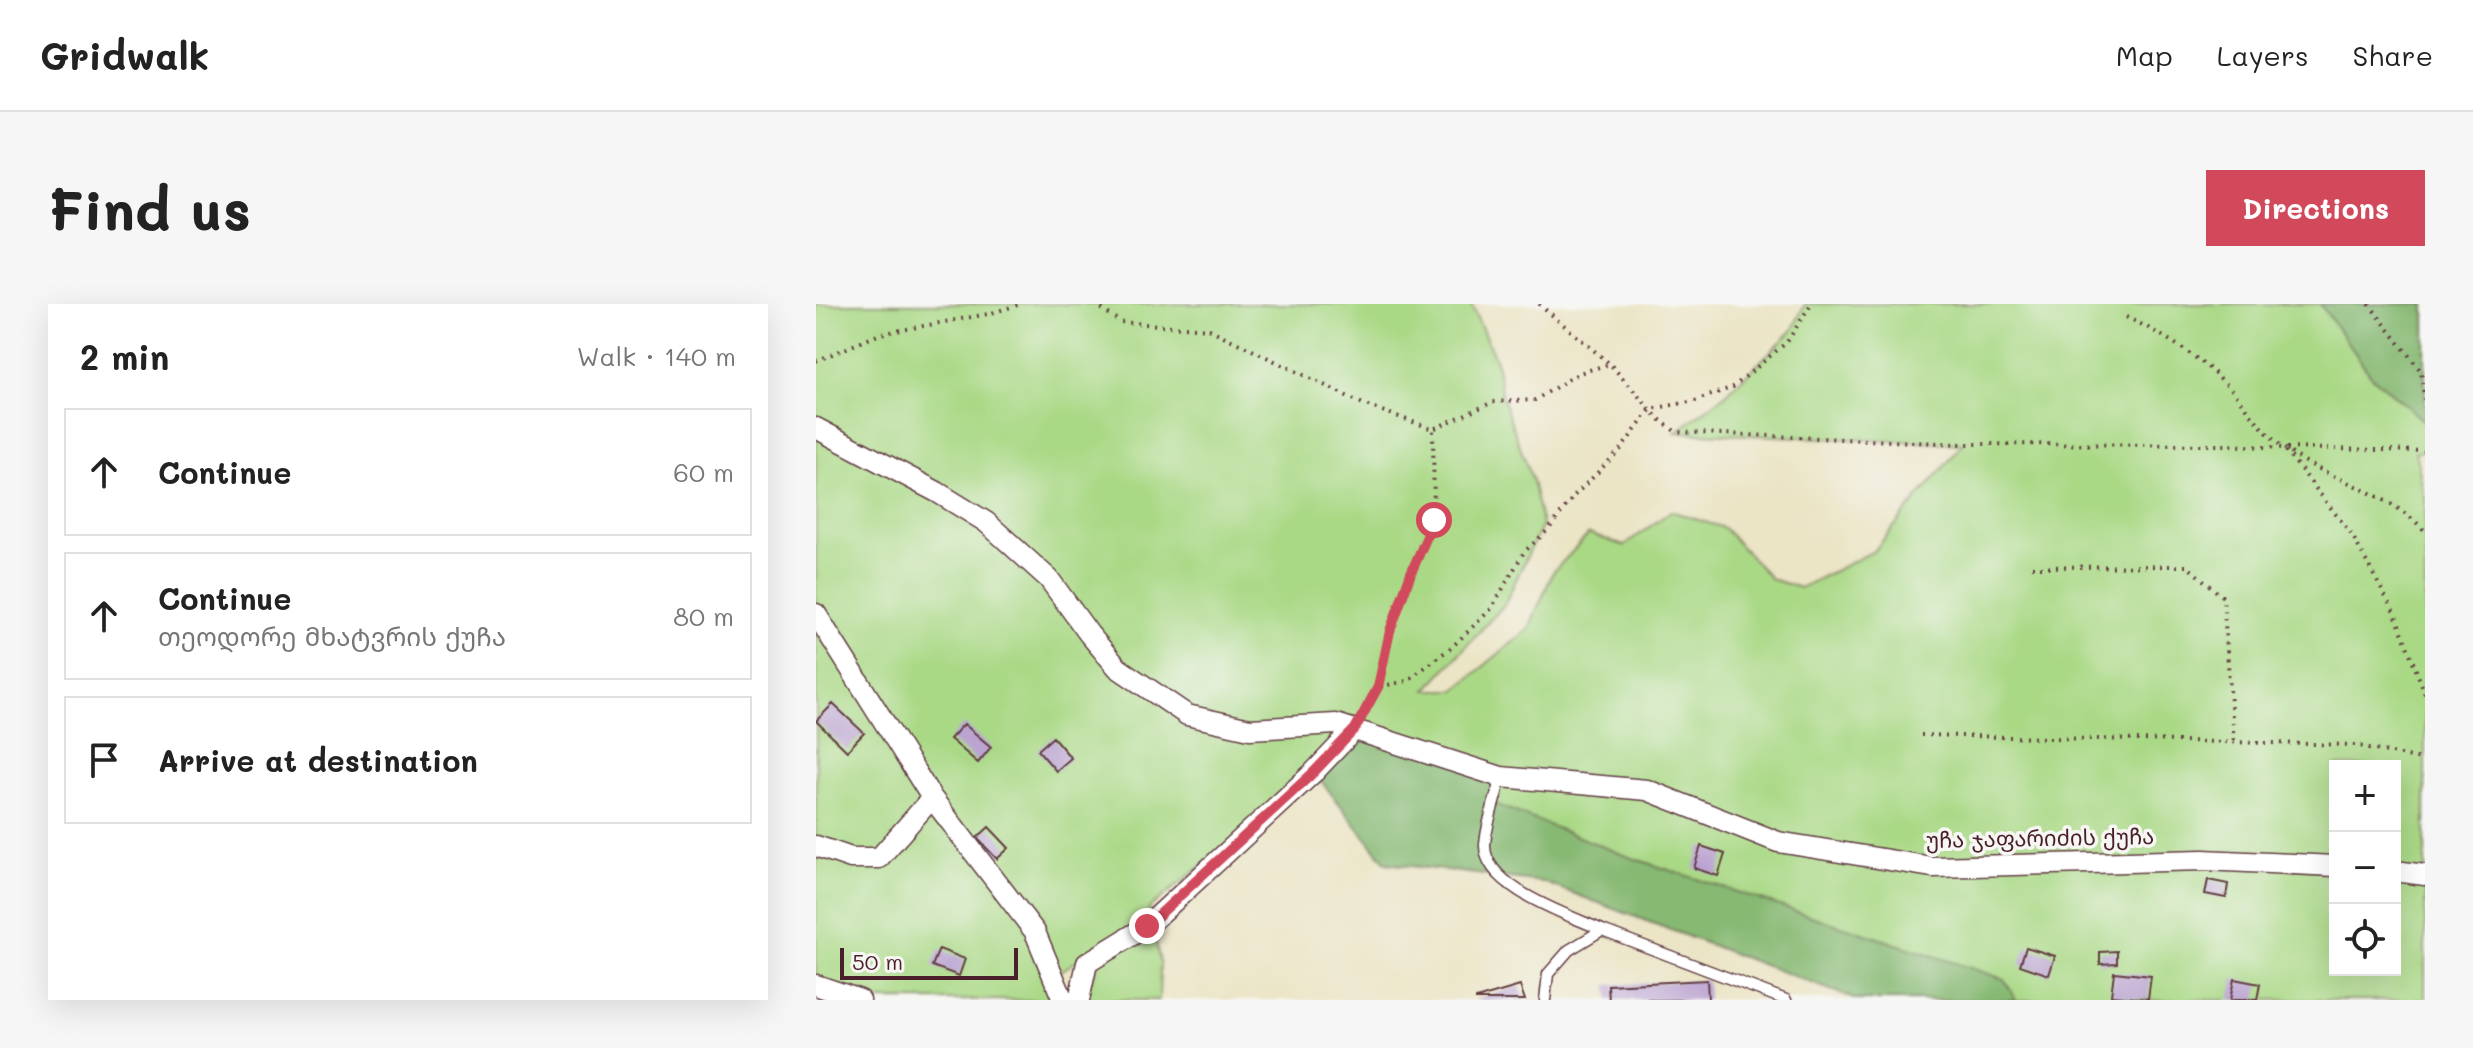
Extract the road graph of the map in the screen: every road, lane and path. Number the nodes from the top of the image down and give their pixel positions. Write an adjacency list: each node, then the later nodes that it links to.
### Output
1 (1021, 304): 7 (path)
2 (1095, 304): 12 (path)
3 (1539, 304): 8 (path)
4 (1811, 304): 10 (path)
5 (2369, 304): 9 (path)
6 (2126, 317): 13 (path)
7 (816, 361)
8 (1610, 364): 10 (path); 12 (path)
9 (2425, 404)
10 (1651, 409): 13 (path); 18 (path)
11 (816, 428): 20 (street, უჩა ჯაფარიძის ქუჩა)
12 (1433, 429): 18 (path)
13 (2284, 448): 14 (path); 15 (path); 19 (path)
14 (2425, 451)
15 (2425, 531)
16 (2032, 567): 22 (path)
17 (816, 614): 25 (street)
18 (1378, 687): 20 (path)
19 (2425, 694)
20 (1355, 729): 24 (street, უჩა ჯაფარიძის ქუჩა); 34 (street)
21 (1921, 735): 22 (path)
22 (2234, 743): 23 (path)
23 (2425, 760)
24 (1501, 777): 27 (street, უჩა ჯაფარიძის ქუჩა); 30 (lane)
25 (932, 798): 26 (street); 33 (street)
26 (816, 846)
27 (2329, 866)
28 (2401, 872): 29 (street)
29 (2425, 875)
30 (1602, 930): 35 (lane); 36 (lane)
31 (816, 985): 32 (street)
32 (860, 1000)
33 (1063, 1000)
34 (1079, 1000)
35 (1545, 1000)
36 (1786, 1000)

